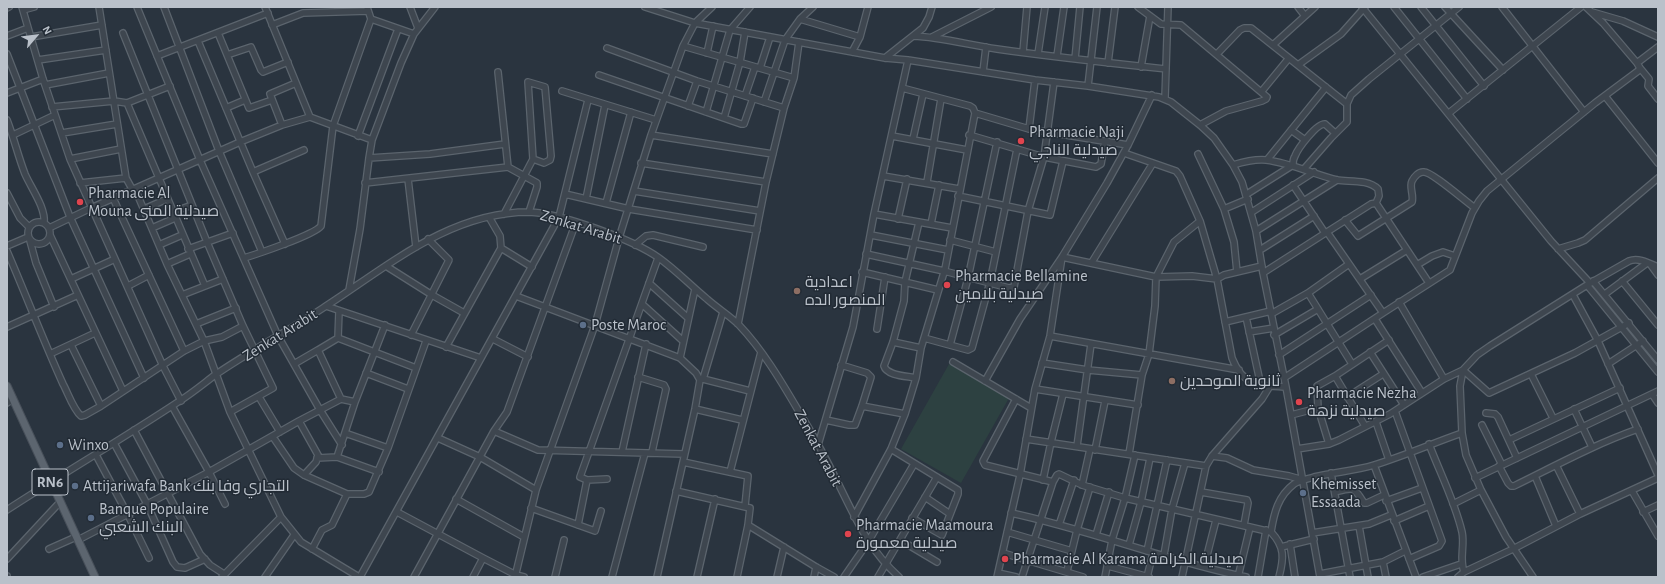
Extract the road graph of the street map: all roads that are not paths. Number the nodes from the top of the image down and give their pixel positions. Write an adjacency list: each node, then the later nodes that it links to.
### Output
1 (34, 7): 30 (street)
2 (99, 7): 43 (street)
3 (137, 7): 83 (street)
4 (164, 7): 72 (street)
5 (265, 7): 36 (street)
6 (410, 7): 49 (street)
7 (645, 7): 42 (street)
8 (712, 7): 42 (street)
9 (750, 7): 51 (street)
10 (868, 7): 57 (street)
11 (932, 7): 58 (street)
12 (991, 7): 62 (street)
13 (1027, 7): 76 (street)
14 (1045, 7): 79 (street)
15 (1064, 7): 84 (street)
16 (1080, 7): 88 (street)
17 (1097, 7): 92 (street)
18 (1115, 7): 95 (street)
19 (1138, 7): 38 (street)
20 (1168, 7): 45 (street)
21 (1298, 7): 39 (street)
22 (1315, 7): 39 (street)
23 (1394, 7): 63 (street)
24 (1422, 7): 46 (street)
25 (1445, 7): 37 (street)
26 (1459, 7): 37 (street)
27 (1502, 7): 70 (street)
28 (1581, 7): 70 (street)
29 (1586, 7): 35 (street)
30 (22, 8): 48 (street)
31 (432, 8): 49 (street)
32 (811, 8): 41 (street)
33 (1364, 8): 81 (street); 96 (street)
34 (367, 9): 40 (street); 44 (street)
35 (1592, 12): 59 (street); 97 (street)
36 (268, 13): 44 (street); 54 (street)
37 (1451, 13): 46 (street); 101 (street)
38 (1150, 16): 45 (street); 98 (street)
39 (1305, 16): 67 (street)
40 (371, 19): 50 (street); 163 (street)
41 (800, 19): 57 (street); 64 (street)
42 (695, 23): 47 (street); 68 (street)
43 (102, 25): 60 (street); 74 (street)
44 (272, 25): 93 (street)
45 (1168, 25): 80 (street); 100 (street)
46 (1436, 25): 63 (street); 118 (street)
47 (713, 26): 51 (street); 77 (street)
48 (28, 28): 56 (street); 60 (street)
49 (418, 28): 55 (street)
50 (398, 30): 55 (street); 172 (street)
51 (730, 30): 52 (street); 85 (street)
52 (745, 32): 61 (street); 94 (street)
53 (123, 33): 127 (street)
54 (218, 33): 65 (street); 82 (street)
55 (414, 34): 175 (street)
56 (7, 36)
57 (860, 36): 75 (street)
58 (913, 36): 62 (street); 86 (street)
59 (1658, 36)
60 (31, 37): 89 (street)
61 (770, 37): 64 (street); 99 (street)
62 (931, 37): 69 (street)
63 (1419, 39): 81 (street); 135 (street)
64 (785, 40): 66 (street); 106 (street)
65 (198, 41): 72 (street); 147 (street)
66 (799, 42): 75 (street); 108 (street)
67 (1272, 45): 80 (street); 87 (street)
68 (683, 46): 77 (street); 103 (street)
69 (986, 47): 76 (street); 104 (street)
70 (1533, 47): 101 (street); 151 (street)
71 (1658, 47): 97 (street)
72 (179, 48): 83 (street); 187 (street)
73 (607, 48): 103 (street)
74 (106, 50): 89 (street); 105 (street)
75 (852, 52): 86 (street)
76 (1023, 52): 79 (street)
77 (707, 53): 85 (street)
78 (7, 54): 91 (street)
79 (1038, 54): 84 (street)
80 (1217, 54): 123 (street)
81 (1401, 54): 143 (street); 153 (street)
82 (227, 55): 93 (street); 138 (street)
83 (157, 56): 115 (street)
84 (1057, 56): 88 (street)
85 (722, 57): 94 (street); 116 (street)
86 (885, 58): 90 (street)
87 (1289, 58): 96 (street); 123 (street)
88 (1075, 59): 92 (street)
89 (38, 60): 109 (street)
90 (908, 60): 104 (street); 121 (street)
91 (8, 61): 120 (street)
92 (1090, 61): 95 (street); 117 (street)
93 (288, 62): 113 (street)
94 (740, 62): 99 (street); 124 (street)
95 (1108, 63): 98 (street)
96 (1298, 65): 119 (street)
97 (1638, 65): 130 (street); 136 (street)
98 (1141, 67): 100 (street)
99 (758, 68): 106 (street); 129 (street)
100 (1166, 70): 133 (street)
101 (1504, 70): 118 (street)
102 (498, 72): 181 (street)
103 (672, 72): 111 (street); 131 (street)
104 (983, 72): 110 (street)
105 (109, 73): 114 (street); 137 (street)
106 (775, 73): 108 (street); 141 (street)
107 (599, 75): 131 (street)
108 (794, 78): 148 (street)
109 (43, 79): 114 (street); 120 (street)
110 (1035, 80): 112 (street); 164 (street)
111 (697, 81): 116 (street); 145 (street)
112 (1054, 82): 117 (street); 166 (street)
113 (296, 83): 139 (street); 155 (street)
114 (45, 85): 146 (street)
115 (170, 86): 127 (street); 195 (street)
116 (714, 86): 124 (street); 150 (street)
117 (1088, 86): 128 (street)
118 (1484, 86): 135 (street)
119 (1326, 87): 143 (street); 165 (street)
120 (20, 88): 125 (street); 160 (street)
121 (902, 88): 126 (street); 173 (street)
122 (562, 91): 140 (street)
123 (1262, 91): 162 (street)
124 (732, 92): 129 (street); 156 (street)
125 (7, 93)
126 (923, 94): 134 (street); 174 (street)
127 (147, 95): 142 (street); 204 (street)
128 (1152, 95): 133 (street); 182 (street)
129 (745, 96): 132 (street)
130 (1605, 96): 151 (street); 200 (street)
131 (664, 98): 145 (street); 158 (street)
132 (753, 98): 141 (street); 156 (street)
133 (1165, 98): 162 (street)
134 (941, 99): 152 (street); 180 (street)
135 (1467, 99): 153 (street)
136 (1658, 99)
137 (114, 100): 142 (street); 146 (street); 159 (street)
138 (245, 100): 139 (street); 147 (street)
139 (272, 100): 161 (street)
140 (588, 100): 144 (street); 227 (street)
141 (764, 102): 148 (street)
142 (127, 103): 210 (street)
143 (1347, 104): 168 (street)
144 (605, 105): 149 (street); 232 (street)
145 (688, 106): 150 (street)
146 (52, 107): 154 (street)
147 (226, 108): 178 (street)
148 (784, 108): 189 (street)
149 (631, 112): 158 (street); 235 (street)
150 (706, 112): 156 (street)
151 (1584, 112): 215 (street)
152 (975, 113): 164 (street); 171 (street)
153 (1449, 113): 215 (street)
154 (55, 114): 160 (street); 167 (street)
155 (310, 117): 161 (street); 163 (street)
156 (724, 118)
157 (7, 120): 170 (street)
158 (656, 120): 169 (street)
159 (117, 124): 167 (street); 183 (street)
160 (34, 125): 170 (street); 252 (street)
161 (282, 125): 178 (street)
162 (1200, 125): 201 (street)
163 (333, 126): 172 (street); 280 (street)
164 (1028, 128): 166 (street)
165 (1291, 130): 176 (street); 196 (street)
166 (1047, 132): 177 (street); 191 (street)
167 (62, 133): 193 (street)
168 (1335, 133): 176 (street); 205 (street)
169 (651, 134): 189 (street); 198 (street)
170 (12, 135): 261 (street)
171 (969, 135): 179 (street); 186 (street)
172 (358, 136): 175 (street)
173 (892, 136): 174 (street); 209 (street)
174 (913, 139): 180 (street)
175 (372, 140): 192 (street)
176 (1305, 140): 202 (street)
177 (1106, 141): 182 (street); 197 (street)
178 (240, 142): 187 (street); 206 (street)
179 (997, 142): 184 (street); 234 (street)
180 (934, 143): 186 (street); 218 (street)
181 (505, 144): 192 (street); 203 (street)
182 (1128, 145): 188 (street)
183 (121, 149): 193 (street); 211 (street)
184 (1017, 149): 191 (street); 238 (street)
185 (304, 150): 206 (street)
186 (967, 150): 224 (street)
187 (219, 151): 195 (street); 294 (street)
188 (1124, 153): 199 (street); 298 (street)
189 (772, 154): 217 (street)
190 (1198, 154): 243 (street)
191 (1044, 157): 197 (street); 245 (street)
192 (369, 158): 220 (street)
193 (70, 159): 219 (street)
194 (533, 159): 194 (street); 208 (street)
195 (200, 160): 204 (street); 270 (street)
196 (1267, 160): 201 (street); 202 (street)
197 (1063, 161): 245 (street)
198 (641, 163): 217 (street); 225 (street)
199 (1153, 163): 258 (street); 302 (street)
200 (1658, 163)
201 (1233, 165): 229 (street)
202 (1293, 165): 205 (street); 229 (street)
203 (508, 167): 208 (street); 213 (street)
204 (177, 169): 210 (street); 237 (street)
205 (1304, 169): 207 (street)
206 (253, 172): 280 (street)
207 (1314, 172): 216 (street); 222 (street)
208 (524, 176): 246 (street); 248 (street)
209 (883, 176): 214 (street); 249 (street)
210 (159, 177): 223 (street); 231 (street)
211 (126, 178): 219 (street); 223 (street)
212 (1658, 178): 288 (street)
213 (408, 179): 220 (street); 285 (street)
214 (907, 179): 218 (street); 255 (street)
215 (1501, 179): 240 (street); 288 (street)
216 (1337, 180): 233 (street); 236 (street)
217 (766, 182): 244 (street)
218 (927, 182): 221 (street)
219 (80, 183): 239 (street)
220 (365, 183): 335 (street)
221 (939, 185): 224 (street); 262 (street)
222 (1293, 185): 233 (street); 247 (street)
223 (132, 189): 230 (street); 241 (street)
224 (960, 189): 228 (street)
225 (634, 191): 242 (street); 244 (street)
226 (7, 193): 263 (street)
227 (565, 194): 232 (street); 254 (street)
228 (958, 196): 234 (street); 266 (street)
229 (1248, 197): 243 (street); 247 (street)
230 (113, 198): 239 (street); 317 (street)
231 (167, 198): 241 (street); 250 (street)
232 (586, 198): 235 (street)
233 (1303, 200): 251 (street); 268 (street)
234 (985, 201): 238 (street); 283 (street)
235 (606, 203): 242 (street)
236 (1376, 203): 256 (street); 257 (street)
237 (192, 205): 250 (street); 278 (street)
238 (1006, 206): 245 (street); 295 (street)
239 (91, 208): 252 (street); 301 (street)
240 (1475, 208): 256 (street); 297 (street)
241 (144, 209): 265 (street)
242 (629, 209): 267 (street); 274 (street)
243 (1224, 209): 315 (street)
244 (760, 211): 267 (street)
245 (1028, 211): 328 (street)
246 (529, 212): 248 (street, Zenkat Arabit); 254 (street, Zenkat Arabit)
247 (1252, 212): 268 (street)
248 (504, 214): 253 (street, Zenkat Arabit)
249 (874, 214): 255 (street); 273 (street)
250 (174, 215): 265 (street); 272 (street)
251 (1314, 216): 269 (street); 290 (street)
252 (70, 217): 264 (street); 312 (street)
253 (489, 217): 276 (street, Zenkat Arabit); 287 (street)
254 (559, 217): 259 (street, Zenkat Arabit); 310 (street)
255 (898, 219): 260 (street)
256 (1387, 219): 257 (street); 291 (street)
257 (1345, 220): 269 (street)
258 (1200, 221): 320 (street); 323 (street)
259 (576, 222): 274 (street, Zenkat Arabit); 349 (street)
260 (919, 222): 262 (street); 279 (street)
261 (44, 223): 263 (street); 264 (street)
262 (931, 224): 266 (street)
263 (29, 227): 275 (street)
264 (49, 228): 271 (street)
265 (152, 228): 281 (street)
266 (952, 228): 277 (street)
267 (756, 230): 364 (street)
268 (1256, 230): 290 (street)
269 (1326, 232): 306 (street); 316 (street)
270 (233, 233): 278 (street); 299 (street)
271 (50, 235): 275 (street); 324 (street)
272 (182, 235): 281 (street); 293 (street)
273 (870, 235): 279 (street); 296 (street)
274 (619, 238): 282 (street, Zenkat Arabit); 367 (street)
275 (29, 239): 284 (street); 348 (street)
276 (428, 239): 285 (street, Zenkat Arabit); 341 (street)
277 (950, 240): 283 (street); 289 (street)
278 (207, 242): 293 (street); 322 (street)
279 (914, 243): 289 (street); 303 (street)
280 (285, 244): 294 (street)
281 (159, 245): 305 (street)
282 (635, 245): 286 (street); 300 (street, Zenkat Arabit)
283 (975, 245): 295 (street); 321 (street)
284 (7, 246)
285 (416, 247): 308 (street, Zenkat Arabit)
286 (703, 247)
287 (501, 248): 310 (street); 355 (street)
288 (1558, 248): 331 (street)
289 (948, 250): 313 (street)
290 (1260, 250): 309 (street)
291 (1407, 250): 307 (street); 325 (street)
292 (7, 251): 357 (street)
293 (189, 252): 305 (street); 333 (street)
294 (262, 252): 299 (street)
295 (996, 252): 328 (street)
296 (866, 254): 303 (street); 314 (street)
297 (1455, 256): 307 (street); 330 (street)
298 (1062, 257): 302 (street); 379 (street); 436 (street)
299 (244, 258): 378 (street)
300 (658, 258): 329 (street); 334 (street, Zenkat Arabit)
301 (115, 259): 312 (street); 332 (street)
302 (1092, 262): 320 (street)
303 (908, 263): 313 (street); 327 (street)
304 (1648, 263): 311 (street); 318 (street); 326 (street); 331 (street)
305 (167, 264): 340 (street)
306 (1349, 264): 325 (street); 337 (street)
307 (1417, 265): 330 (street)
308 (386, 266): 335 (street, Zenkat Arabit); 341 (street)
309 (1262, 266): 315 (street); 316 (street)
310 (532, 267): 344 (street)
311 (1658, 267)
312 (94, 269): 324 (street); 431 (street)
313 (944, 271): 321 (street); 336 (street)
314 (862, 272): 319 (street); 417 (street)
315 (1237, 272): 323 (street)
316 (1263, 273): 354 (street)
317 (149, 275): 332 (street); 401 (street)
318 (1658, 275)
319 (885, 277): 327 (street); 373 (street)
320 (1156, 277): 323 (street); 406 (street)
321 (968, 278): 328 (street); 395 (street)
322 (223, 279): 333 (street); 350 (street)
323 (1218, 279): 361 (street)
324 (71, 280): 339 (street)
325 (1360, 280): 342 (street)
326 (1622, 281): 338 (street); 368 (street)
327 (905, 282): 336 (street); 389 (street)
328 (990, 282): 395 (street)
329 (649, 283): 346 (street); 359 (street)
330 (1429, 283): 345 (street)
331 (1590, 283): 338 (street); 343 (street); 372 (street)
332 (128, 286): 418 (street)
333 (205, 286): 340 (street)
334 (695, 289): 353 (street, Zenkat Arabit); 359 (street)
335 (349, 290): 347 (street, Zenkat Arabit)
336 (938, 290): 382 (street)
337 (1308, 293): 351 (street); 354 (street)
338 (1605, 294): 362 (street)
339 (78, 295): 348 (street); 375 (street)
340 (182, 295): 363 (street)
341 (432, 295): 355 (street); 376 (street)
342 (1371, 295): 356 (street); 365 (street)
343 (1573, 295): 388 (street); 422 (street)
344 (516, 296): 349 (street); 383 (street)
345 (1399, 302): 356 (street); 434 (street)
346 (642, 304): 381 (street); 384 (street)
347 (326, 306): 352 (street); 378 (street, Zenkat Arabit)
348 (54, 307): 357 (street)
349 (544, 307): 367 (street); 408 (street)
350 (236, 308): 363 (street); 369 (street)
351 (1318, 309): 365 (street); 377 (street)
352 (339, 311): 366 (street); 380 (street)
353 (722, 312): 364 (street, Zenkat Arabit); 435 (street)
354 (1271, 312): 358 (street); 371 (street)
355 (464, 313): 397 (street)
356 (1383, 313): 360 (street)
357 (35, 316): 370 (street); 405 (street)
358 (1246, 316): 361 (street); 374 (street)
359 (688, 318): 384 (street)
360 (1375, 319): 385 (street); 391 (street)
361 (1225, 322): 421 (street)
362 (1629, 323): 372 (street); 390 (street)
363 (196, 324): 386 (street)
364 (738, 324): 403 (street, Zenkat Arabit)
365 (1327, 324): 391 (street); 407 (street)
366 (384, 325): 376 (street); 402 (street)
367 (595, 325): 381 (street); 507 (street)
368 (1658, 325)
369 (243, 326): 386 (street); 399 (street)
370 (7, 327)
371 (1274, 328): 374 (street); 377 (street)
372 (1622, 328): 388 (street); 396 (street)
373 (877, 329)
374 (1249, 332): 438 (street)
375 (95, 333): 394 (street); 446 (street)
376 (411, 335): 387 (street)
377 (1274, 335): 407 (street)
378 (278, 336): 399 (street, Zenkat Arabit); 414 (street)
379 (1050, 336): 393 (street); 413 (street)
380 (338, 338): 400 (street); 402 (street)
381 (630, 338): 392 (street); 508 (street)
382 (924, 338): 395 (street); 398 (street)
383 (493, 339): 408 (street); 409 (street)
384 (683, 340): 410 (street)
385 (1389, 340): 404 (street); 447 (street)
386 (204, 341): 401 (street); 427 (street)
387 (426, 341): 397 (street); 419 (street)
388 (1598, 341): 416 (street); 426 (street)
389 (893, 342): 398 (street); 432 (street)
390 (1643, 342): 396 (street); 411 (street)
391 (1338, 343): 415 (street); 433 (street)
392 (646, 344): 410 (street); 430 (street)
393 (1092, 344): 406 (street); 420 (street)
394 (71, 345): 405 (street); 462 (street)
395 (950, 345)
396 (1637, 346): 416 (street); 423 (street)
397 (446, 347): 409 (street)
398 (921, 348): 432 (street)
399 (255, 350): 427 (street, Zenkat Arabit); 450 (street)
400 (318, 350): 414 (street); 453 (street)
401 (184, 351): 418 (street)
402 (374, 352): 419 (street); 424 (street)
403 (761, 352): 444 (street); 499 (street, Zenkat Arabit)
404 (1370, 352): 415 (street); 425 (street)
405 (50, 354): 462 (street)
406 (1149, 354): 421 (street); 428 (street)
407 (1280, 355): 433 (street)
408 (528, 356): 486 (street)
409 (481, 358): 491 (street)
410 (680, 358): 435 (street)
411 (1658, 360)
412 (952, 362): 436 (street)
413 (1042, 363): 420 (street); 443 (street)
414 (294, 364): 470 (street)
415 (1352, 364): 429 (street)
416 (1608, 364): 442 (street)
417 (841, 365): 464 (street); 478 (street)
418 (163, 366): 431 (street); 456 (street)
419 (416, 368): 441 (street)
420 (1088, 370): 428 (street); 451 (street)
421 (1239, 370): 438 (street)
422 (1463, 370): 426 (street); 434 (street); 489 (street)
423 (1658, 372)
424 (366, 373): 441 (street); 458 (street)
425 (1384, 374): 452 (street); 461 (street)
426 (1531, 374): 476 (street)
427 (216, 375): 456 (street, Zenkat Arabit); 472 (street)
428 (1142, 375): 460 (street)
429 (1335, 376): 452 (street); 467 (street)
430 (638, 377): 509 (street); 510 (street)
431 (144, 378): 446 (street)
432 (916, 378): 474 (street)
433 (1284, 378): 440 (street)
434 (1444, 379): 447 (street)
435 (701, 380): 444 (street); 468 (street)
436 (985, 381): 454 (street)
437 (7, 386): 455 (main road, RN6)
438 (1261, 386): 439 (street)
439 (1270, 386): 440 (street); 516 (street)
440 (1286, 387): 475 (street)
441 (408, 388): 501 (street)
442 (1620, 388): 465 (street); 469 (street)
443 (1035, 389): 448 (street); 466 (street)
444 (750, 390): 477 (street)
445 (1658, 391): 449 (street)
446 (123, 392): 462 (street)
447 (1422, 393): 461 (street)
448 (1063, 394): 451 (street); 494 (street)
449 (1652, 394): 459 (street); 465 (street)
450 (259, 397): 472 (street); 487 (street)
451 (1083, 397): 457 (street); 500 (street)
452 (1347, 397): 482 (street)
453 (341, 399): 458 (street); 470 (street)
454 (1016, 400): 466 (street); 538 (street)
455 (10, 401): 548 (main road, RN6)
456 (181, 401): 463 (street, Zenkat Arabit)
457 (1105, 401): 460 (street); 504 (street)
458 (355, 402): 488 (street)
459 (1658, 403)
460 (1138, 405): 513 (street)
461 (1404, 405): 471 (street)
462 (101, 406)
463 (172, 406): 485 (street, Zenkat Arabit); 533 (street)
464 (862, 406): 474 (street); 478 (street)
465 (1628, 406): 483 (street); 484 (street)
466 (1031, 408): 492 (street)
467 (1318, 408): 475 (street); 496 (street)
468 (695, 409): 477 (street); 512 (street)
469 (1574, 409): 476 (street); 483 (street)
470 (320, 410): 479 (street); 498 (street)
471 (1394, 411): 480 (street); 514 (street)
472 (230, 412): 506 (street)
473 (1486, 413): 493 (street)
474 (905, 414): 503 (street)
475 (1291, 415): 505 (street)
476 (1553, 418): 493 (street)
477 (742, 420): 535 (street)
478 (826, 420): 499 (street)
479 (298, 421): 487 (street); 519 (street)
480 (1376, 422): 482 (street); 524 (street)
481 (1482, 425): 532 (street)
482 (1365, 426): 496 (street)
483 (1583, 427): 502 (street); 522 (street)
484 (1638, 429): 502 (street); 525 (street)
485 (134, 430): 495 (street, Zenkat Arabit); 560 (street)
486 (494, 431): 507 (street); 520 (street)
487 (280, 432): 490 (street)
488 (345, 433): 498 (street); 501 (street)
489 (1462, 433): 497 (street); 542 (street)
490 (273, 437): 506 (street); 537 (street)
491 (438, 438): 520 (street); 581 (street)
492 (1026, 439): 494 (street); 538 (street)
493 (1509, 440): 522 (street)
494 (1051, 442): 500 (street); 545 (street)
495 (114, 443): 515 (street, Zenkat Arabit); 570 (street)
496 (1329, 444): 505 (street)
497 (1429, 444): 514 (street); 572 (street)
498 (342, 445): 517 (street)
499 (818, 445): 589 (street, Zenkat Arabit)
500 (1077, 446): 504 (street)
501 (388, 448): 534 (street)
502 (1592, 448): 530 (street)
503 (891, 449): 528 (street); 589 (street)
504 (1093, 449): 513 (street); 550 (street)
505 (1297, 449): 547 (street)
506 (248, 450): 533 (street); 588 (street)
507 (550, 450): 508 (street); 553 (street)
508 (588, 451): 509 (street); 544 (street)
509 (622, 452): 511 (street)
510 (652, 452): 511 (street); 512 (street)
511 (645, 453): 660 (street)
512 (684, 454): 526 (street)
513 (1132, 454): 521 (street); 564 (street)
514 (1410, 454): 524 (street); 552 (street)
515 (96, 455): 548 (street, Zenkat Arabit); 586 (street)
516 (1212, 456): 531 (street); 547 (street)
517 (337, 457): 519 (street); 534 (street)
518 (1658, 457): 525 (street)
519 (317, 458): 537 (street)
520 (480, 458): 553 (street); 565 (street)
521 (1150, 458): 523 (street); 568 (street)
522 (1517, 458): 532 (street)
523 (1167, 460): 527 (street); 575 (street)
524 (1389, 460): 529 (street)
525 (1652, 460): 541 (street)
526 (683, 462): 535 (street); 556 (street)
527 (1185, 463): 531 (street); 578 (street)
528 (914, 464): 540 (street); 617 (street)
529 (1374, 465): 536 (street); 562 (street)
530 (1556, 465): 539 (street); 585 (street)
531 (1206, 466): 558 (street)
532 (1501, 466): 539 (street); 542 (street)
533 (209, 472): 560 (street); 571 (street)
534 (379, 472): 561 (street)
535 (730, 472): 574 (street)
536 (1331, 473): 547 (street); 559 (street)
537 (304, 475): 561 (street)
538 (1020, 475): 545 (street); 583 (street)
539 (1535, 476): 599 (street)
540 (937, 477): 563 (street); 584 (street)
541 (1658, 477): 555 (street)
542 (1475, 478): 554 (street)
543 (607, 479): 544 (street)
544 (588, 480): 594 (street)
545 (1043, 480): 549 (street)
546 (1074, 480): 549 (street); 550 (street); 596 (street)
547 (1303, 480): 603 (street); 606 (street)
548 (50, 482): 567 (main road, RN6); 579 (street, Zenkat Arabit)
549 (1053, 482): 592 (street)
550 (1082, 485): 551 (street)
551 (1090, 487): 557 (street); 602 (street)
552 (1422, 488): 569 (street); 576 (street)
553 (536, 490): 577 (street)
554 (1481, 490): 572 (street); 624 (street)
555 (1632, 490): 582 (street); 585 (street)
556 (676, 491): 566 (street); 661 (street)
557 (1109, 492): 564 (street); 608 (street)
558 (1202, 492): 587 (street); 597 (street)
559 (1335, 492): 562 (street); 601 (street)
560 (168, 494): 570 (street); 633 (street)
561 (347, 494): 623 (street)
562 (1384, 495): 569 (street)
563 (925, 497): 584 (street); 590 (street)
564 (1126, 498): 568 (street); 616 (street)
565 (456, 499): 605 (street); 610 (street)
566 (714, 499): 574 (street); 662 (street)
567 (60, 502): 611 (main road, RN6); 632 (street)
568 (1141, 502): 575 (street); 619 (street)
569 (1386, 502): 591 (street)
570 (147, 504): 586 (street); 633 (street)
571 (225, 504)
572 (1452, 504): 639 (street)
573 (1658, 505): 582 (street)
574 (745, 506): 595 (street)
575 (1157, 506): 578 (street); 627 (street)
576 (1429, 506): 591 (street); 634 (street)
577 (531, 508): 594 (street); 610 (street)
578 (1172, 509): 587 (street); 629 (street)
579 (7, 510)
580 (601, 511): 594 (street)
581 (397, 512): 605 (street); 655 (street)
582 (1643, 512): 609 (street)
583 (1011, 513): 592 (street); 604 (street)
584 (950, 514): 590 (street)
585 (1580, 514): 599 (street)
586 (128, 515): 611 (street); 630 (street)
587 (1197, 515): 593 (street); 637 (street)
588 (281, 517): 607 (street); 649 (street)
589 (854, 517): 617 (street, Zenkat Arabit)
590 (912, 518): 614 (street)
591 (1392, 518): 598 (street); 626 (street)
592 (1041, 520): 596 (street); 615 (street)
593 (1216, 520): 597 (street); 644 (street)
594 (578, 525)
595 (748, 525): 620 (street); 663 (street)
596 (1060, 525): 602 (street)
597 (1244, 525): 600 (street)
598 (1359, 526): 601 (street); 642 (street)
599 (1556, 526): 624 (street)
600 (1250, 527): 603 (street); 651 (street)
601 (1341, 529): 606 (street); 645 (street)
602 (1077, 530): 608 (street); 625 (street)
603 (1268, 531): 621 (street); 677 (street)
604 (1007, 532): 615 (street); 628 (street)
605 (438, 533): 631 (street); 656 (street)
606 (1312, 533): 612 (street)
607 (294, 535): 623 (street); 654 (street)
608 (1096, 535): 616 (street)
609 (1658, 536)
610 (524, 537): 650 (street)
611 (77, 538): 622 (street); 653 (main road, RN6)
612 (1314, 539): 618 (street); 652 (street)
613 (564, 540): 659 (street)
614 (900, 540): 636 (street); 640 (street)
615 (1034, 540): 625 (street); 635 (street)
616 (1112, 540): 619 (street); 641 (street)
617 (868, 542): 640 (street, Zenkat Arabit); 667 (street)
618 (1290, 544): 621 (street); 679 (street)
619 (1129, 545): 627 (street)
620 (784, 547): 643 (street); 664 (street)
621 (1281, 547): 678 (street)
622 (49, 549)
623 (312, 549): 655 (street)
624 (1513, 549): 647 (street); 686 (street)
625 (1072, 551): 646 (street)
626 (1405, 551): 634 (street); 638 (street)
627 (1150, 552): 629 (street); 674 (street)
628 (1003, 553): 635 (street); 648 (street)
629 (1164, 555): 637 (street)
630 (149, 558)
631 (483, 558): 650 (street); 657 (street)
632 (7, 559)
633 (205, 559): 649 (street)
634 (1409, 559): 683 (street)
635 (1028, 560): 646 (street); 671 (street)
636 (937, 562)
637 (1186, 562): 644 (street); 675 (street)
638 (1383, 562): 642 (street); 682 (street)
639 (1461, 564): 647 (street); 684 (street)
640 (886, 565): 668 (street); 669 (street, Zenkat Arabit)
641 (1108, 566): 673 (street); 674 (street)
642 (1366, 566): 645 (street); 681 (street)
643 (816, 567): 665 (street); 666 (street)
644 (1204, 567): 651 (street)
645 (1349, 570): 652 (street); 680 (street)
646 (1067, 571): 672 (street)
647 (1464, 572): 685 (street)
648 (997, 575): 670 (street)
649 (223, 576)
650 (516, 576): 658 (street)
651 (1238, 576): 676 (street)
652 (1320, 576)
653 (95, 577)
654 (264, 577)
655 (360, 577)
656 (414, 577)
657 (473, 577)
658 (524, 577)
659 (555, 577)
660 (612, 577)
661 (657, 577)
662 (697, 577)
663 (736, 577)
664 (777, 577)
665 (814, 577)
666 (834, 577)
667 (844, 577)
668 (878, 577)
669 (898, 577)
670 (1016, 577)
671 (1022, 577)
672 (1083, 577)
673 (1105, 577)
674 (1148, 577)
675 (1182, 577)
676 (1246, 577)
677 (1258, 577)
678 (1279, 577)
679 (1295, 577)
680 (1350, 577)
681 (1368, 577)
682 (1386, 577)
683 (1416, 577)
684 (1423, 577)
685 (1458, 577)
686 (1532, 577)

